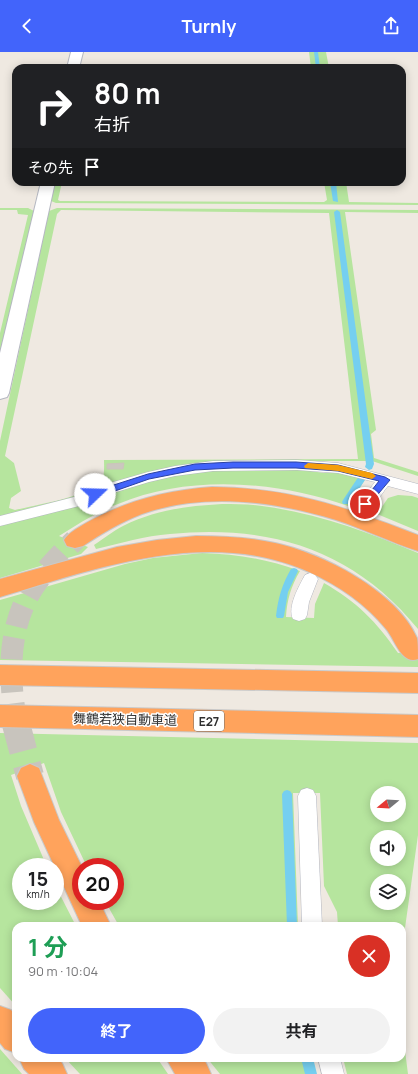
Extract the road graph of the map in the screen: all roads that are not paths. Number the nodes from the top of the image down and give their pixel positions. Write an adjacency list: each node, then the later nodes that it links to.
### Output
1 (77, 52): 2 (street)
2 (74, 64)
3 (47, 186): 4 (street)
4 (0, 393)
5 (385, 480): 6 (lane); 7 (lane); 8 (lane)
6 (418, 490)
7 (365, 504)
8 (0, 521)
9 (75, 540): 10 (highway)
10 (418, 543)
11 (310, 579): 13 (lane)
12 (0, 588): 14 (highway)
13 (299, 615)
14 (413, 651)
15 (0, 675): 16 (highway)
16 (418, 683)
17 (0, 716): 18 (highway, 舞鶴若狭自動車道 / E27)
18 (418, 726)
19 (30, 776): 21 (highway)
20 (307, 796): 24 (lane)
21 (72, 875)
22 (89, 910): 23 (highway)
23 (95, 922)
24 (312, 922)
25 (0, 1021): 26 (highway)
26 (12, 1034)
27 (39, 1062): 30 (highway)
28 (185, 1062): 31 (highway)
29 (330, 1062): 32 (lane)
30 (50, 1074)
31 (195, 1074)
32 (333, 1074)

